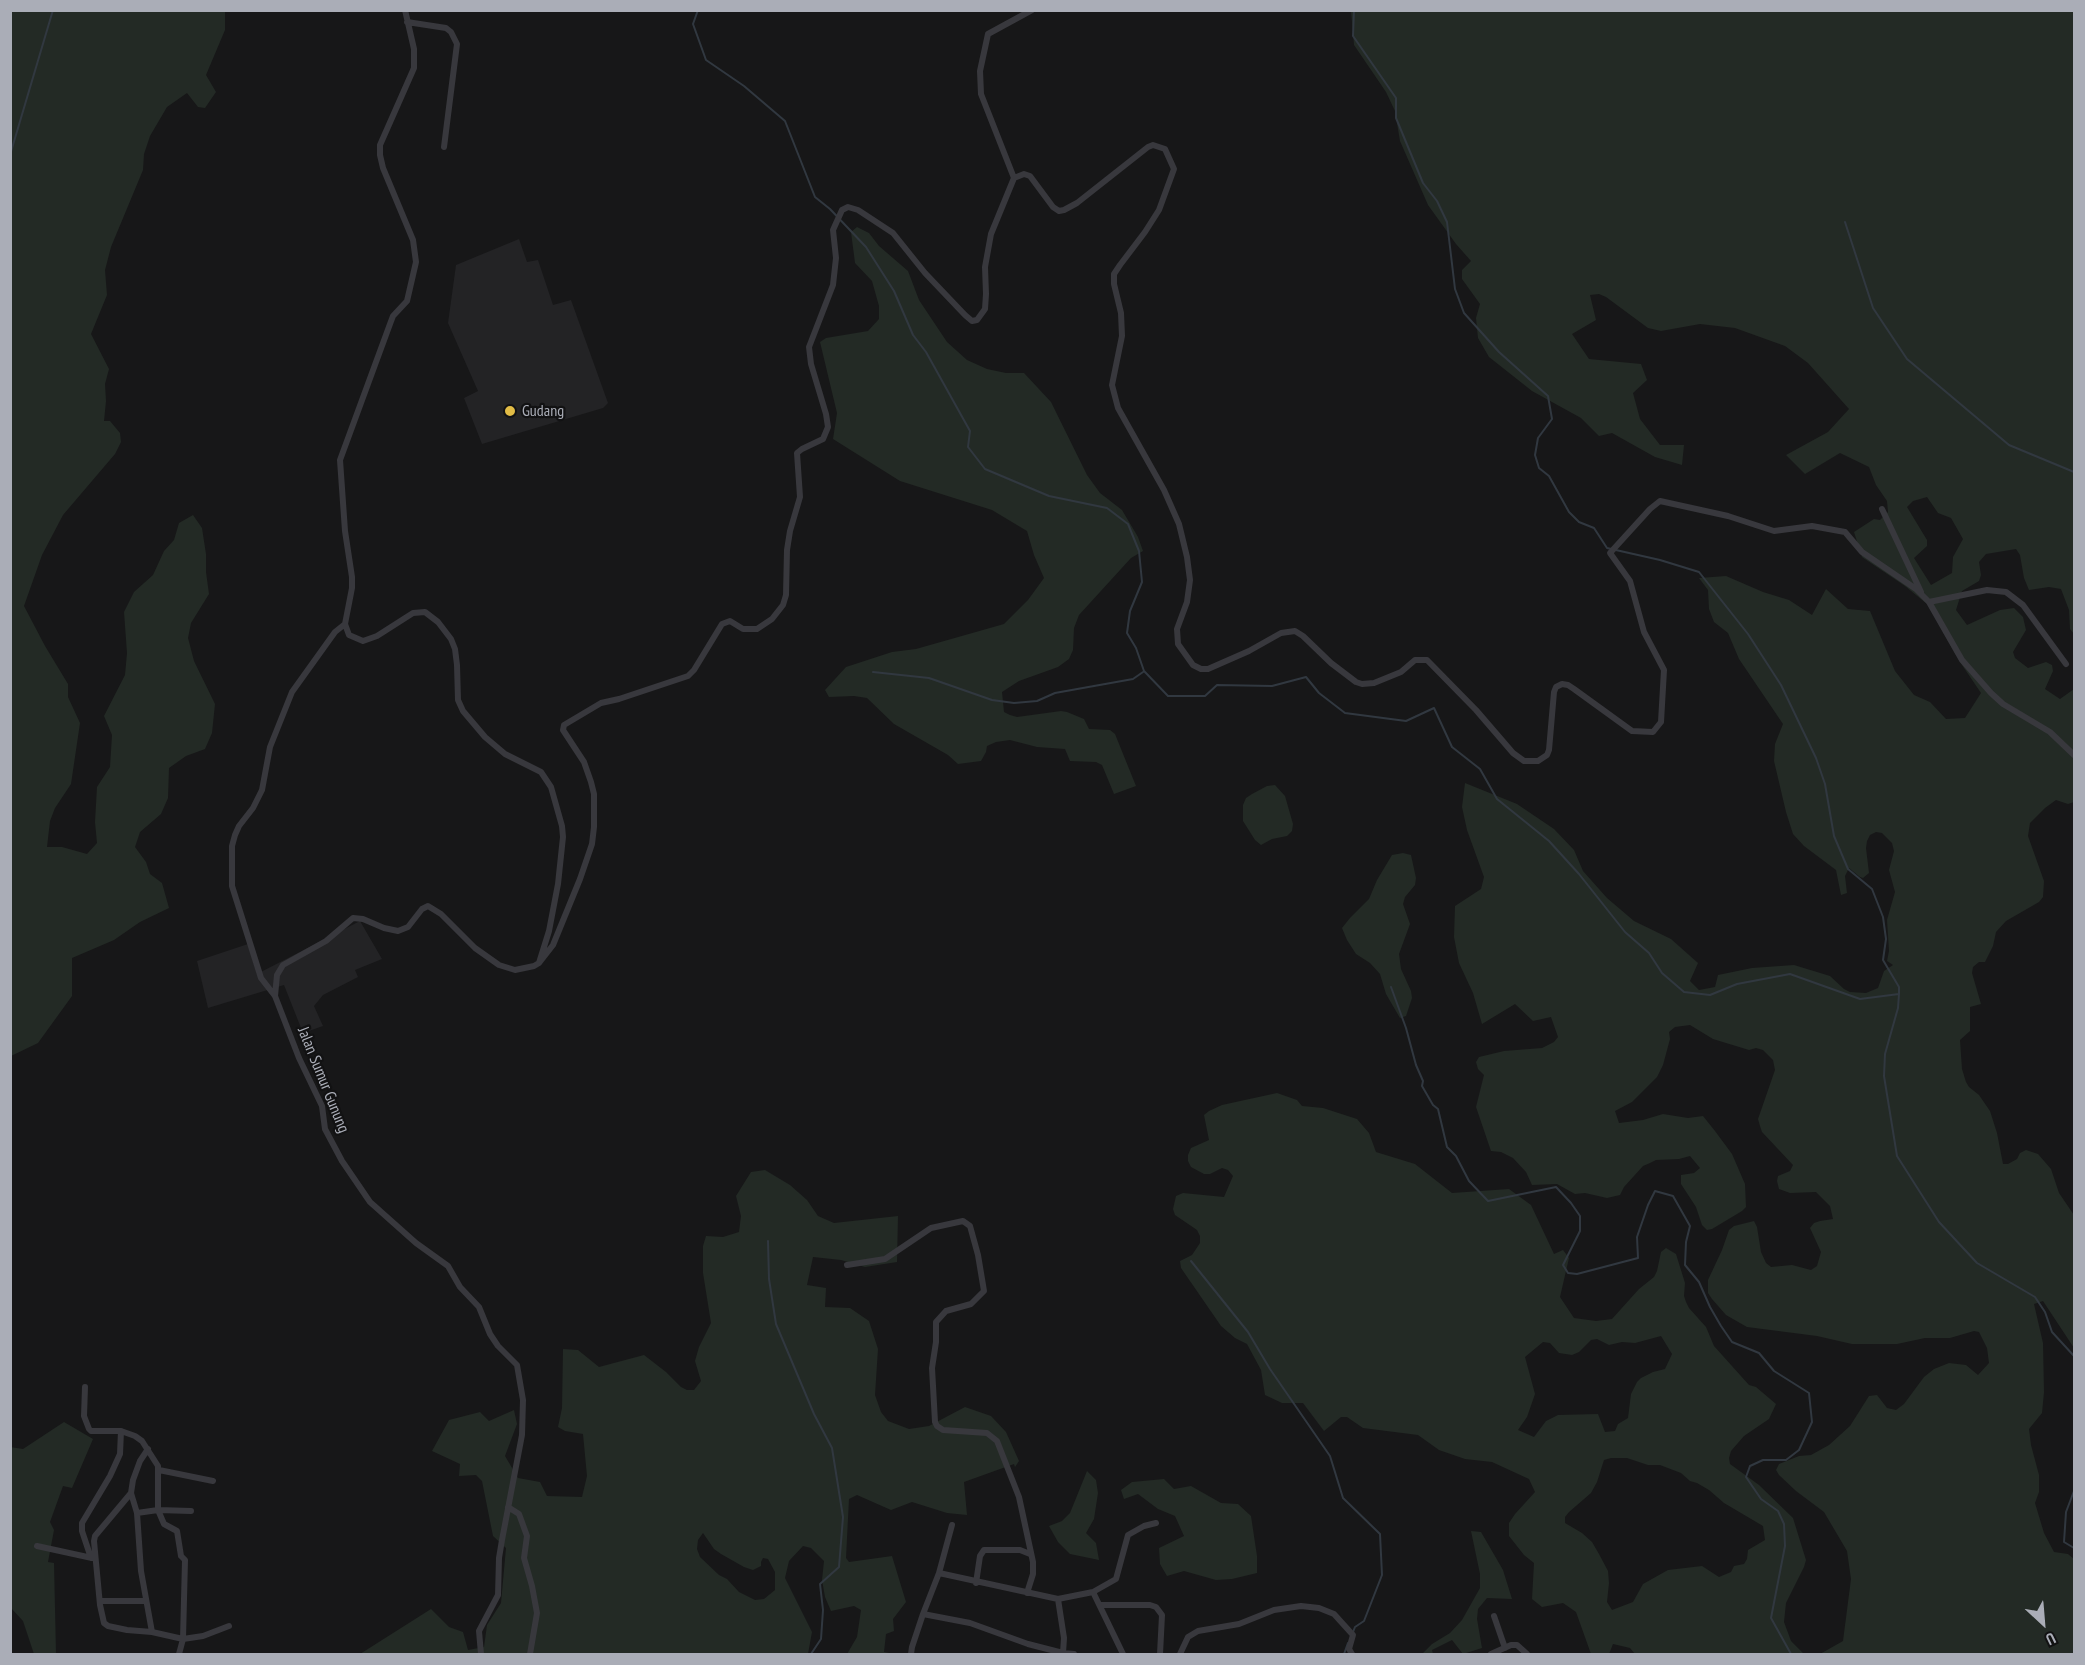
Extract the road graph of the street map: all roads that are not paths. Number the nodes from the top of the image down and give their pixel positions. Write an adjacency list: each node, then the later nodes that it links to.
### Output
1 (405, 10): 3 (street)
2 (1032, 10): 5 (street)
3 (407, 22): 4 (street); 9 (street)
4 (444, 147)
5 (1014, 178): 7 (street); 12 (street)
6 (1882, 509): 7 (street)
7 (1923, 595): 8 (street)
8 (1929, 602): 10 (street); 11 (street)
9 (345, 624): 12 (street); 13 (street, Jalan Sumur Gunung)
10 (2066, 664)
11 (2074, 755)
12 (539, 963): 13 (street)
13 (275, 996): 21 (street, Jalan Sumur Gunung)
14 (847, 1265): 28 (street)
15 (85, 1387): 16 (street)
16 (121, 1431): 17 (street); 29 (street)
17 (148, 1449): 18 (street); 20 (street)
18 (159, 1470): 19 (street); 22 (street)
19 (213, 1481)
20 (131, 1493): 24 (street); 29 (street)
21 (508, 1507): 46 (street, Jalan Sumur Gunung); 47 (street)
22 (158, 1510): 23 (street); 24 (street); 42 (street)
23 (191, 1511)
24 (137, 1513): 36 (street)
25 (1156, 1523): 32 (street)
26 (952, 1525): 30 (street)
27 (37, 1546): 29 (street)
28 (1030, 1554): 31 (street); 33 (street)
29 (93, 1558): 35 (street)
30 (939, 1573): 31 (street); 38 (street)
31 (976, 1582): 33 (street)
32 (1093, 1592): 34 (street); 37 (street)
33 (1027, 1593): 34 (street)
34 (1058, 1599): 44 (street)
35 (100, 1601): 36 (street); 41 (street)
36 (146, 1601): 41 (street)
37 (1100, 1605): 50 (street); 51 (street)
38 (922, 1614): 44 (street); 48 (street)
39 (1494, 1616): 43 (street)
40 (229, 1626): 42 (street)
41 (152, 1632): 42 (street)
42 (183, 1639): 45 (street)
43 (1505, 1648): 54 (street); 55 (street)
44 (1063, 1653): 49 (street)
45 (179, 1654)
46 (481, 1654)
47 (530, 1654)
48 (911, 1654)
49 (1074, 1654)
50 (1123, 1654)
51 (1160, 1654)
52 (1180, 1654): 53 (street)
53 (1352, 1654)
54 (1491, 1654)
55 (1527, 1654)

